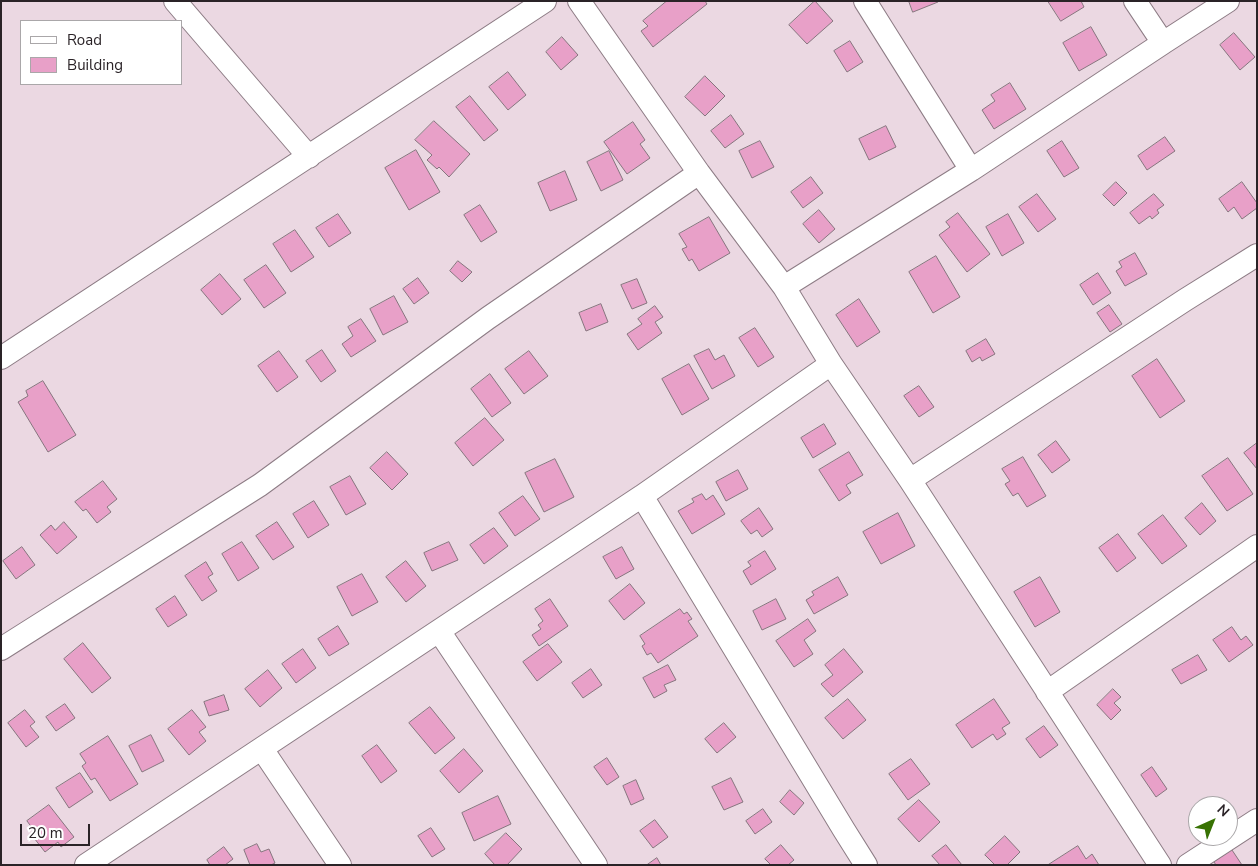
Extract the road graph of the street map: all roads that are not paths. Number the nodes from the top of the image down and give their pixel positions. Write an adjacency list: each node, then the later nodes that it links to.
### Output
1 (175, 1): 8 (street)
2 (545, 1): 8 (street)
3 (580, 1): 10 (street)
4 (865, 1): 9 (street)
5 (1135, 1): 7 (street)
6 (1228, 1): 7 (street)
7 (1163, 43): 9 (street)
8 (308, 157): 13 (street)
9 (971, 170): 12 (street)
10 (699, 173): 12 (street); 19 (street)
11 (1257, 255): 15 (street)
12 (784, 287): 14 (street)
13 (1, 358)
14 (831, 364): 15 (street); 16 (street)
15 (910, 480): 20 (street)
16 (642, 496): 18 (street); 26 (street)
17 (1257, 546): 20 (street)
18 (439, 631): 21 (street); 25 (street)
19 (1, 649)
20 (1047, 692): 27 (street)
21 (262, 749): 23 (street); 24 (street)
22 (1257, 820): 28 (street)
23 (86, 865)
24 (340, 865)
25 (596, 865)
26 (866, 865)
27 (1160, 865)
28 (1188, 865)

